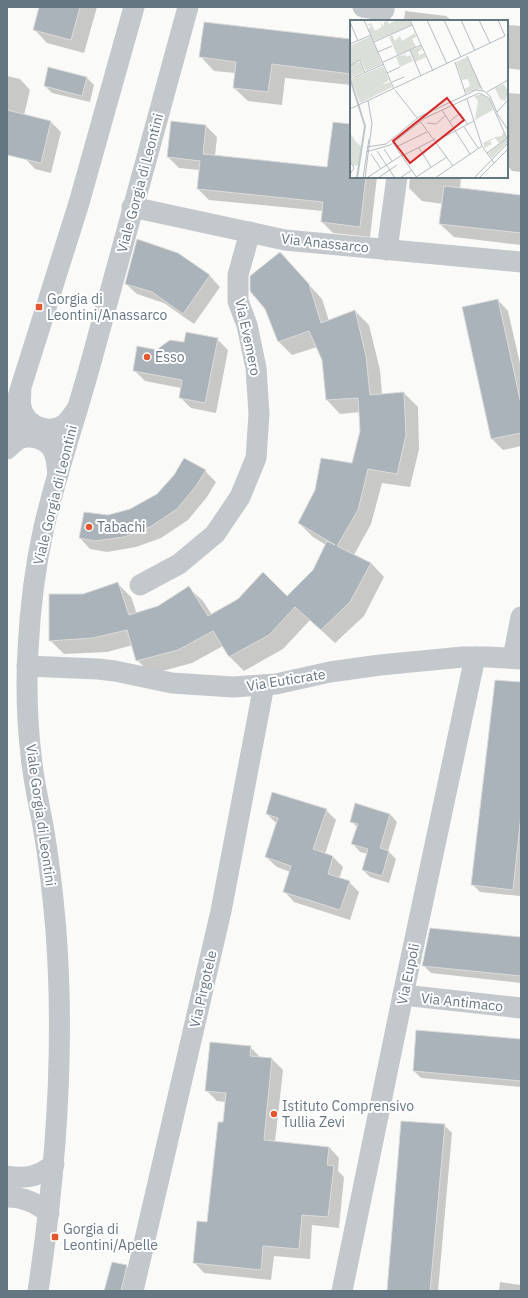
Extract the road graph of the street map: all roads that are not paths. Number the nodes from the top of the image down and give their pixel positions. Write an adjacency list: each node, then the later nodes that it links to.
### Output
1 (134, 7): 10 (street)
2 (188, 7): 6 (street, Viale Gorgia di Leontini)
3 (363, 7): 4 (street)
4 (385, 13)
5 (397, 178): 8 (street)
6 (132, 207): 7 (street, Via Anassarco); 11 (street, Viale Gorgia di Leontini)
7 (250, 232): 8 (street, Via Anassarco); 15 (street, Via Evemero)
8 (387, 250): 9 (street, Via Anassarco)
9 (521, 262)
10 (21, 387): 11 (street); 12 (street)
11 (78, 406): 14 (street, Viale Gorgia di Leontini)
12 (7, 434)
13 (7, 449): 14 (street)
14 (58, 476): 19 (street, Viale Gorgia di Leontini)
15 (140, 585)
16 (521, 617): 18 (street)
17 (475, 657): 18 (street, Via Euticrate); 20 (street, Via Euticrate); 21 (street, Via Eupoli)
18 (517, 658)
19 (27, 666): 20 (street, Via Euticrate); 23 (street, Viale Gorgia di Leontini)
20 (264, 685): 28 (street, Via Pirgotele)
21 (403, 995): 22 (street, Via Antimaco); 29 (street, Via Eupoli)
22 (521, 1008)
23 (54, 1164): 24 (street); 26 (street, Viale Gorgia di Leontini)
24 (7, 1176)
25 (7, 1197): 26 (street)
26 (49, 1213): 27 (street, Viale Gorgia di Leontini)
27 (38, 1291)
28 (133, 1291)
29 (342, 1291)

